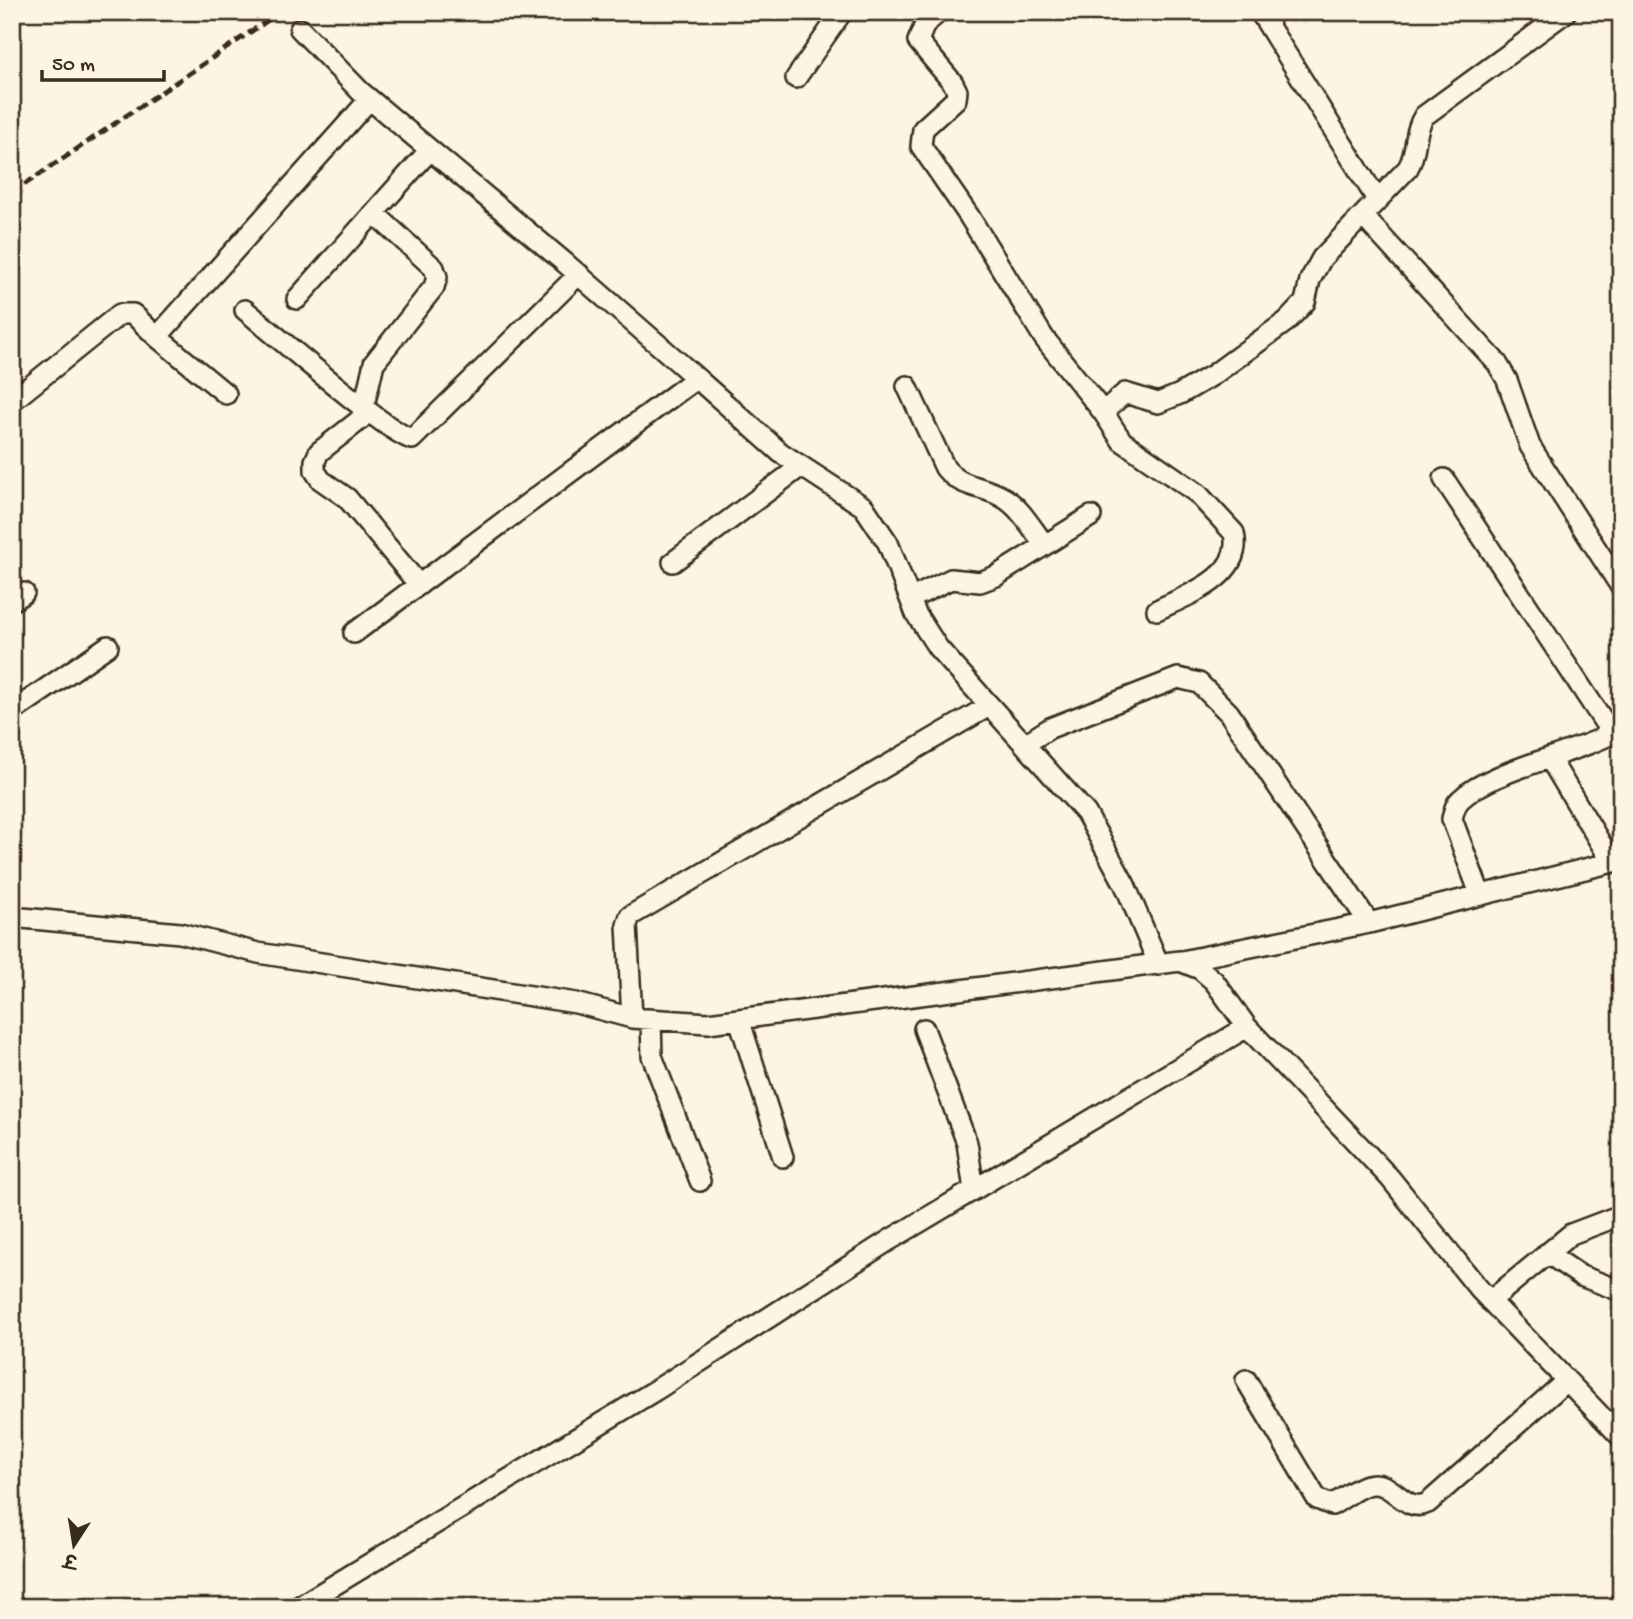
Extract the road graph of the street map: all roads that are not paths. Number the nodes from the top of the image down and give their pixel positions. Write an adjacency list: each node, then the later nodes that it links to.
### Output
1 (842, 12): 6 (street)
2 (939, 12): 21 (street)
3 (1260, 12): 9 (street)
4 (1566, 12): 9 (street)
5 (300, 29): 7 (street)
6 (796, 78)
7 (369, 100): 8 (street); 15 (street)
8 (429, 151): 10 (street); 12 (street)
9 (1378, 201): 11 (street)
10 (374, 213): 13 (street); 20 (street)
11 (1363, 216): 21 (street); 28 (street)
12 (579, 274): 16 (street); 20 (street)
13 (297, 299)
14 (245, 310): 20 (street)
15 (157, 338): 18 (street); 19 (street)
16 (701, 382): 22 (street); 27 (street)
17 (907, 386): 25 (street)
18 (226, 394)
19 (12, 401)
20 (365, 407): 27 (street)
21 (1102, 412): 30 (street)
22 (800, 467): 26 (street); 29 (street)
23 (1444, 479): 35 (street)
24 (1091, 516): 25 (street)
25 (1045, 545): 29 (street)
26 (673, 562)
27 (419, 585): 31 (street)
28 (1621, 587)
29 (910, 599): 33 (street)
30 (1157, 610)
31 (354, 633)
32 (108, 646): 34 (street)
33 (989, 706): 36 (street); 44 (street)
34 (12, 712)
35 (1616, 732): 37 (street)
36 (1025, 744): 41 (street); 43 (street)
37 (1550, 759): 38 (street); 39 (street)
38 (1616, 861): 39 (street)
39 (1480, 894): 41 (street)
40 (12, 917): 44 (street)
41 (1369, 923): 42 (street)
42 (1180, 961): 43 (street); 46 (street)
43 (1159, 965): 45 (street)
44 (642, 1019): 45 (street); 49 (street)
45 (739, 1020): 48 (street)
46 (1247, 1027): 50 (street); 54 (street)
47 (923, 1030): 50 (street)
48 (783, 1157)
49 (699, 1181)
50 (974, 1189): 58 (street)
51 (1621, 1215): 52 (street)
52 (1546, 1253): 53 (street); 54 (street)
53 (1621, 1291)
54 (1490, 1301): 56 (street)
55 (1246, 1380): 56 (street)
56 (1565, 1382): 57 (street)
57 (1621, 1437)
58 (298, 1607)

